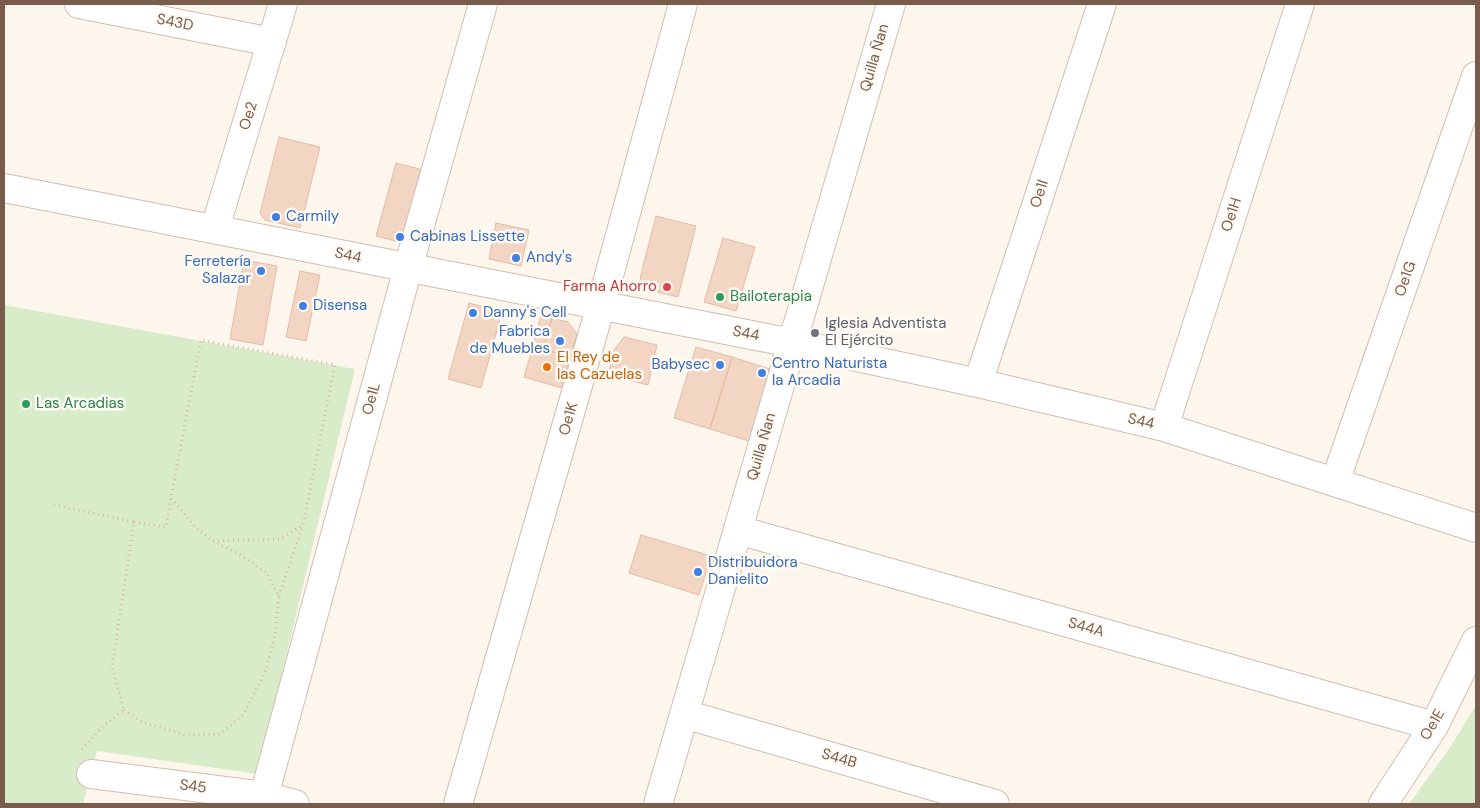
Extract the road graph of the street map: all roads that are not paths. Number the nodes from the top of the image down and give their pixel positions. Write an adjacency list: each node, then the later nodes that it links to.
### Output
1 (79, 4): 8 (street, S43D)
2 (283, 4): 8 (street, Oe2)
3 (483, 4): 12 (street, Oe1L)
4 (683, 4): 13 (street, Oe1K)
5 (891, 4): 14 (street, Quilla Ñan)
6 (1102, 4): 15 (street, Oe1I)
7 (1300, 4): 16 (street, Oe1H)
8 (272, 42): 11 (street, Oe2)
9 (1476, 76): 17 (street, Oe1G)
10 (4, 188): 11 (street, S44)
11 (215, 228): 12 (street, S44)
12 (408, 268): 13 (street, S44); 24 (street, Oe1L)
13 (601, 305): 14 (street, S44); 26 (street, Oe1K)
14 (792, 343): 15 (street, S44); 19 (street, Quilla Ñan)
15 (978, 384): 16 (street, S44)
16 (1164, 427): 17 (street, S44)
17 (1335, 482): 18 (street, S44)
18 (1476, 528)
19 (738, 530): 21 (street, Quilla Ñan); 22 (street, S44A)
20 (1476, 641): 22 (street, Oe1E)
21 (684, 714): 27 (street, Quilla Ñan); 28 (street, S44B)
22 (1434, 726): 29 (street, Oe1E)
23 (91, 774): 24 (street, S45)
24 (264, 796): 25 (street, S45)
25 (295, 804)
26 (458, 804)
27 (658, 804)
28 (995, 804)
29 (1383, 804)

